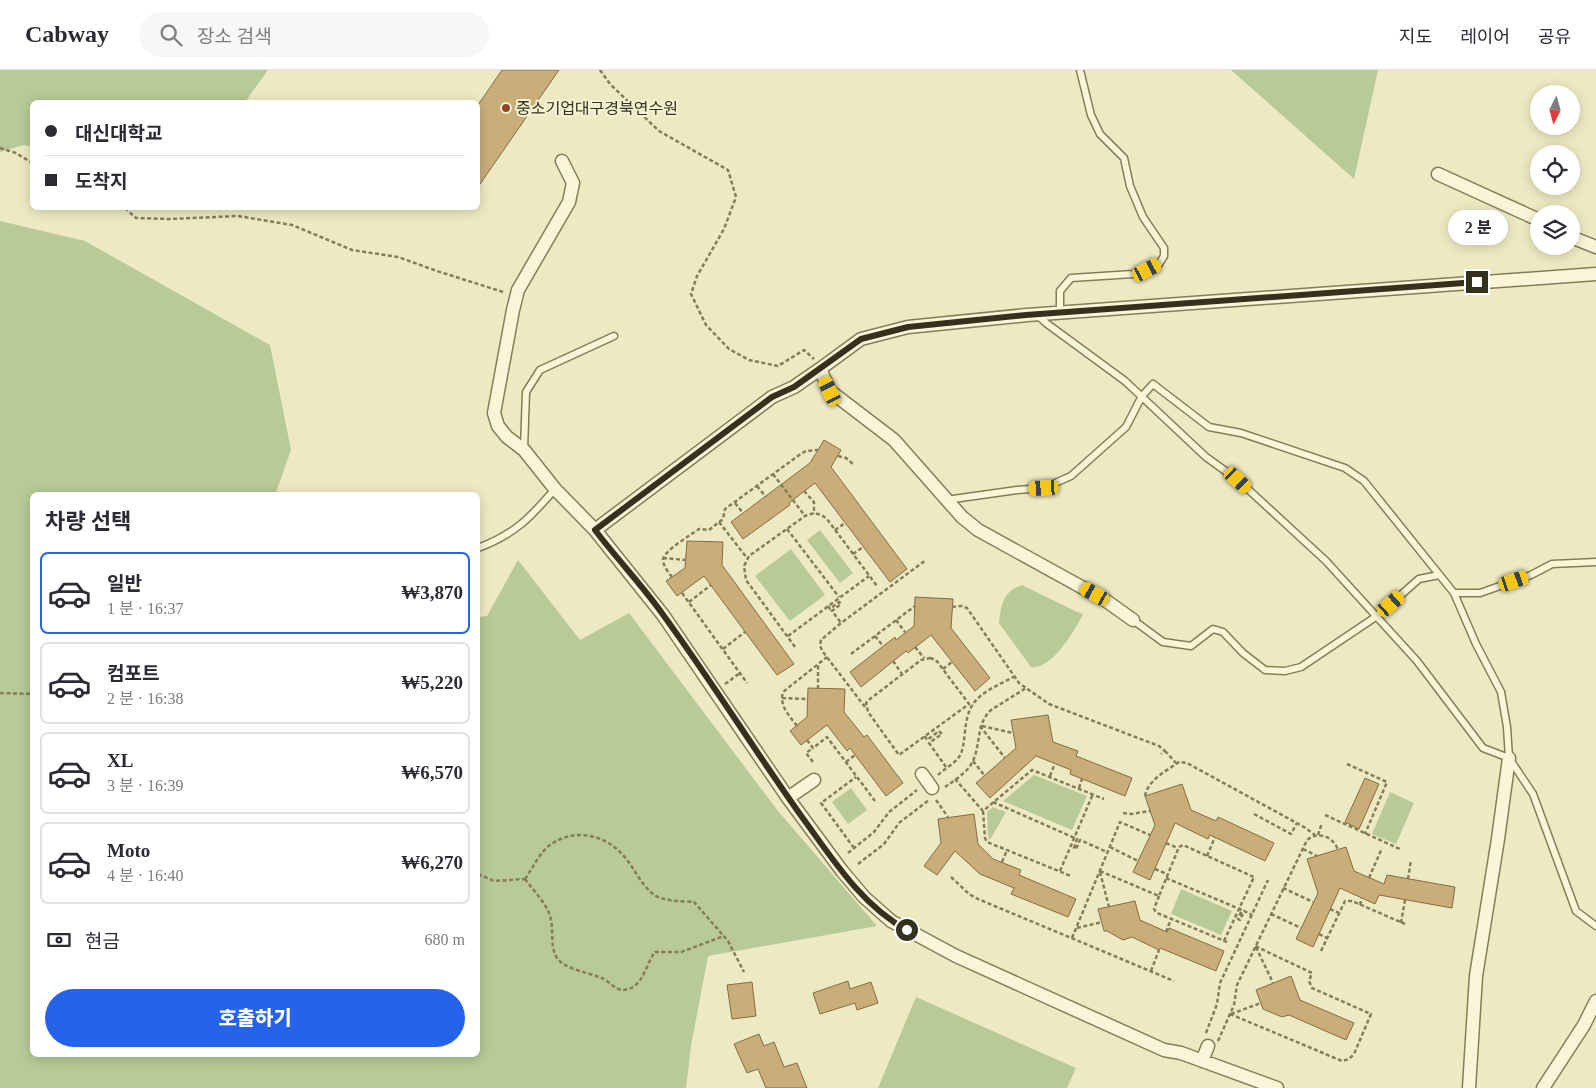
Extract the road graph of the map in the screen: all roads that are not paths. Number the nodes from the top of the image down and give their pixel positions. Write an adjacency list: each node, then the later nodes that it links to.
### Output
1 (1080, 70): 8 (lane)
2 (562, 161): 13 (street)
3 (1438, 174): 4 (street)
4 (1530, 216)
5 (1580, 241): 6 (street)
6 (1596, 247)
7 (1596, 274): 8 (street)
8 (1060, 313): 9 (street)
9 (1037, 315): 11 (street); 12 (lane)
10 (614, 336): 13 (lane)
11 (821, 367): 15 (street); 16 (street)
12 (1142, 396): 15 (lane); 19 (lane); 21 (lane)
13 (524, 450): 14 (street)
14 (555, 489): 16 (street); 17 (lane)
15 (946, 500): 22 (street)
16 (595, 530): 25 (street)
17 (480, 547)
18 (1596, 562): 20 (lane)
19 (1440, 575): 20 (lane); 21 (lane)
20 (1454, 592): 23 (lane)
21 (1377, 616): 22 (lane); 23 (lane)
22 (1133, 620)
23 (1509, 758): 26 (lane); 31 (street)
24 (814, 780): 25 (street)
25 (788, 798): 29 (street)
26 (1596, 926)
27 (1596, 1001): 32 (street)
28 (1209, 1043): 29 (street)
29 (1202, 1061): 30 (street)
30 (1278, 1088)
31 (1469, 1088)
32 (1543, 1088)

